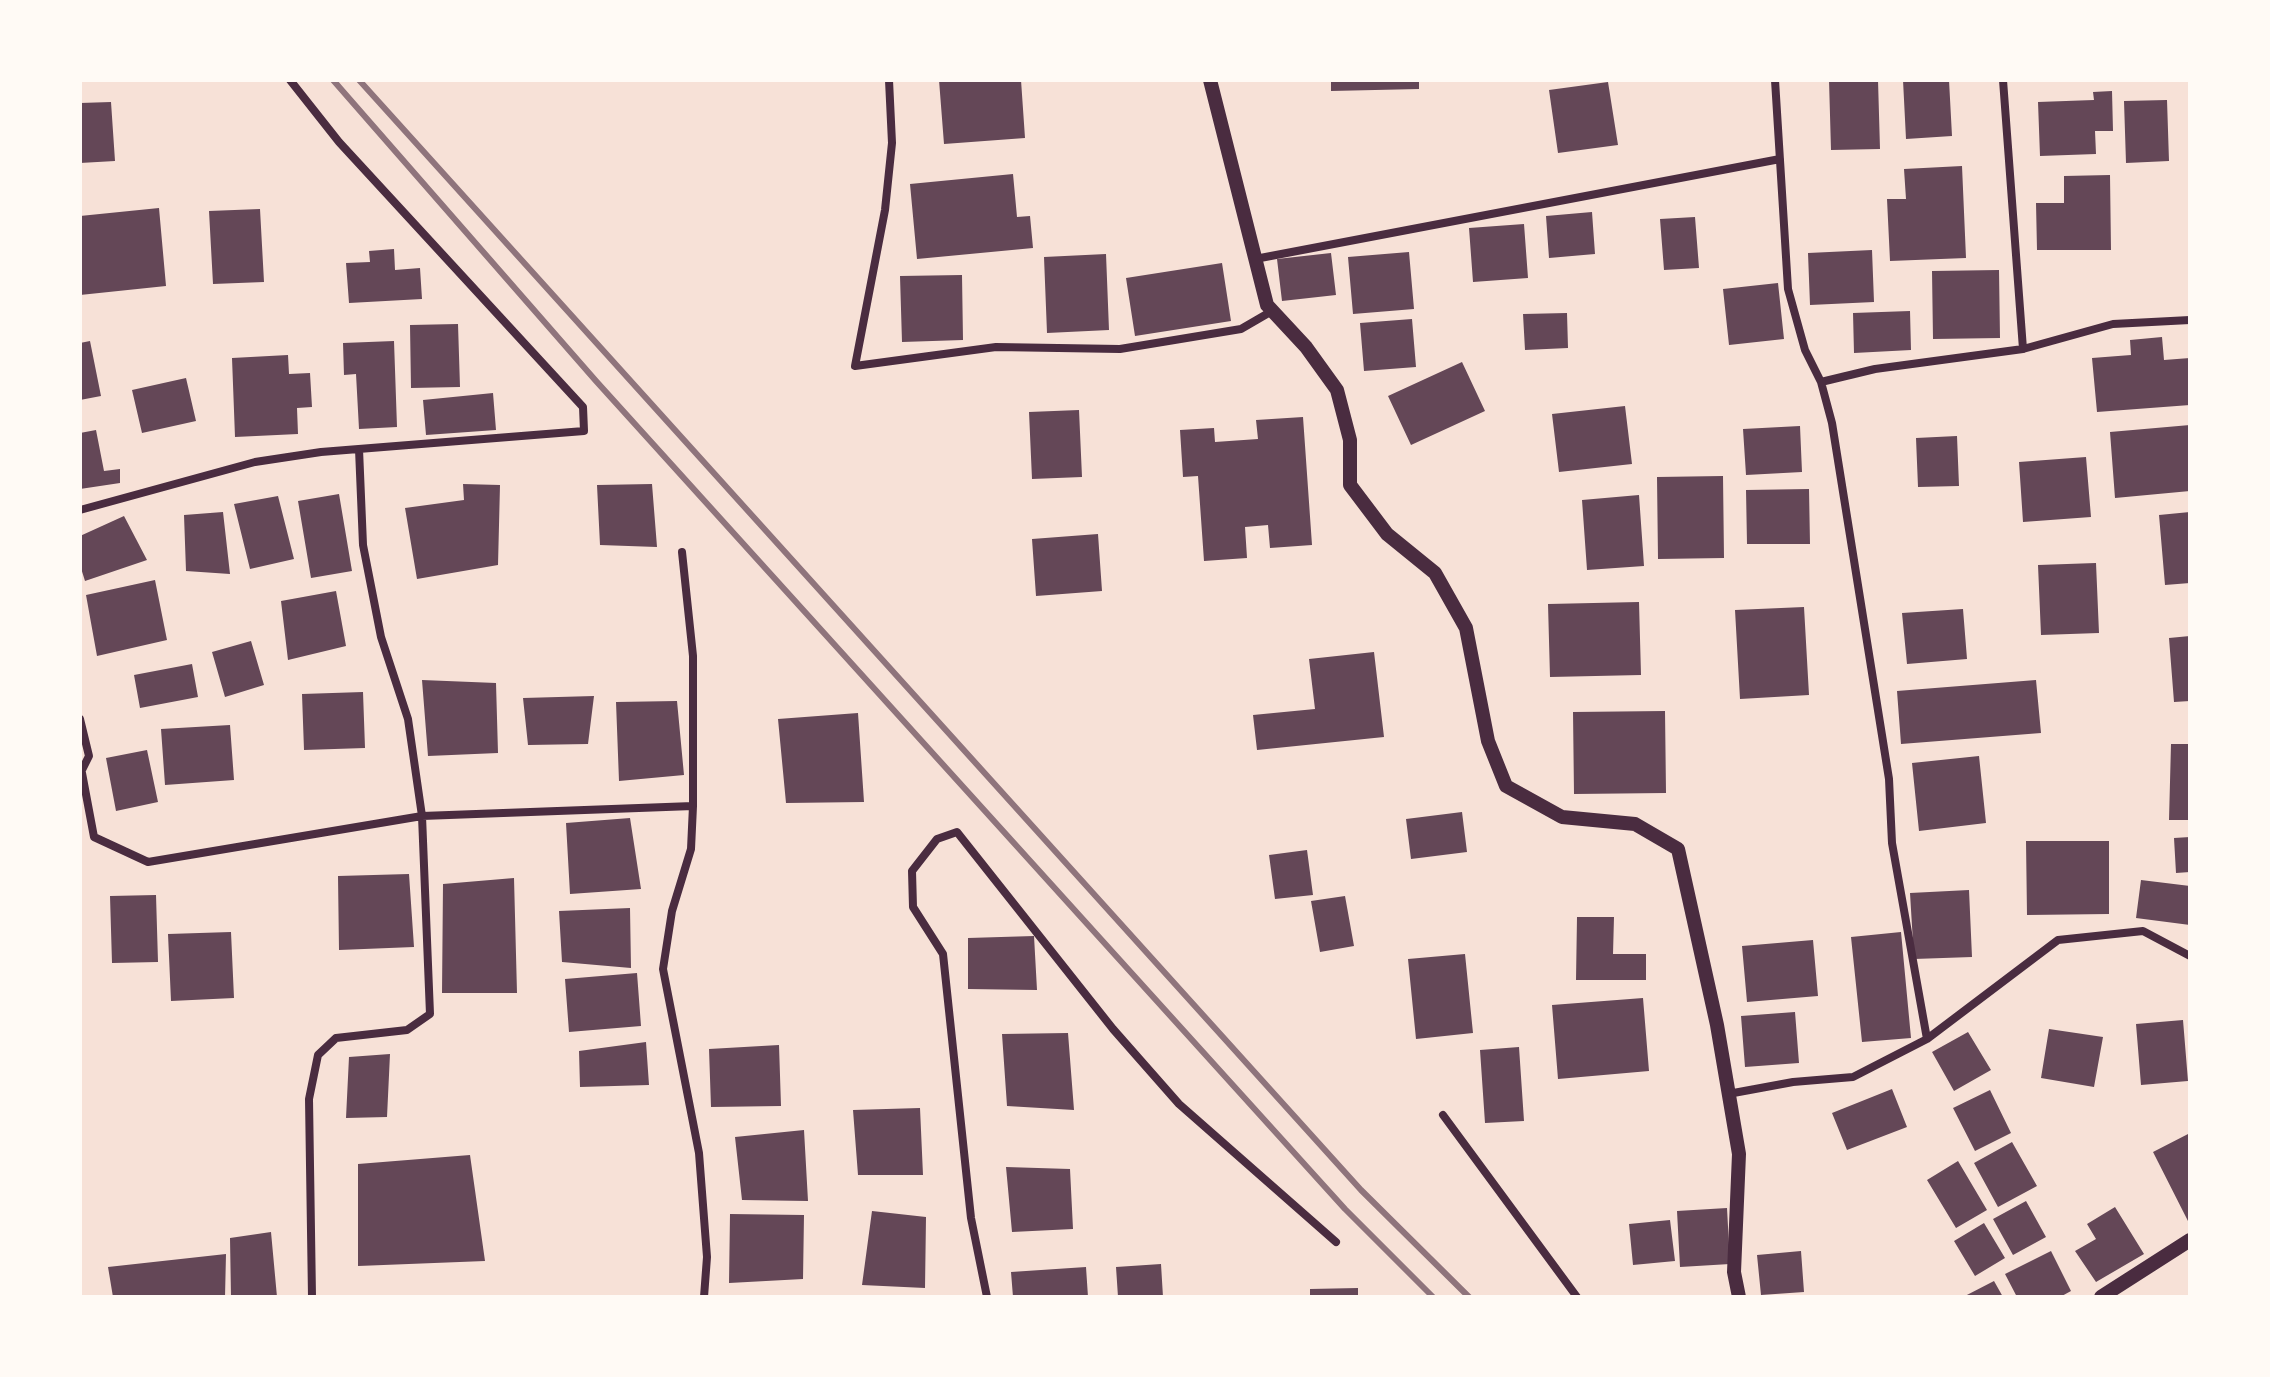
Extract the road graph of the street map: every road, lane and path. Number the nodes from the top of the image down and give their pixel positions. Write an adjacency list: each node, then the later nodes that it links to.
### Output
1 (290, 80): 12 (street)
2 (889, 80): 8 (street)
3 (1210, 80): 7 (street)
4 (1775, 80): 6 (street)
5 (2003, 80): 10 (street)
6 (1780, 159): 7 (street); 11 (street)
7 (1255, 259): 8 (street)
8 (1272, 311): 21 (street)
9 (2190, 320): 10 (street)
10 (2023, 349): 11 (street)
11 (1821, 382): 20 (street)
12 (359, 449): 13 (street); 18 (street)
13 (80, 510)
14 (682, 552): 17 (street)
15 (80, 719): 16 (street)
16 (81, 773): 18 (street)
17 (693, 806): 18 (street); 26 (street)
18 (422, 816): 25 (street)
19 (2190, 956): 20 (street)
20 (1927, 1039): 21 (street)
21 (1728, 1094): 29 (street)
22 (1443, 1115): 28 (street)
23 (2190, 1240): 30 (street)
24 (1336, 1242): 27 (street)
25 (312, 1297)
26 (704, 1297)
27 (987, 1297)
28 (1577, 1297)
29 (1739, 1297)
30 (2101, 1297)

